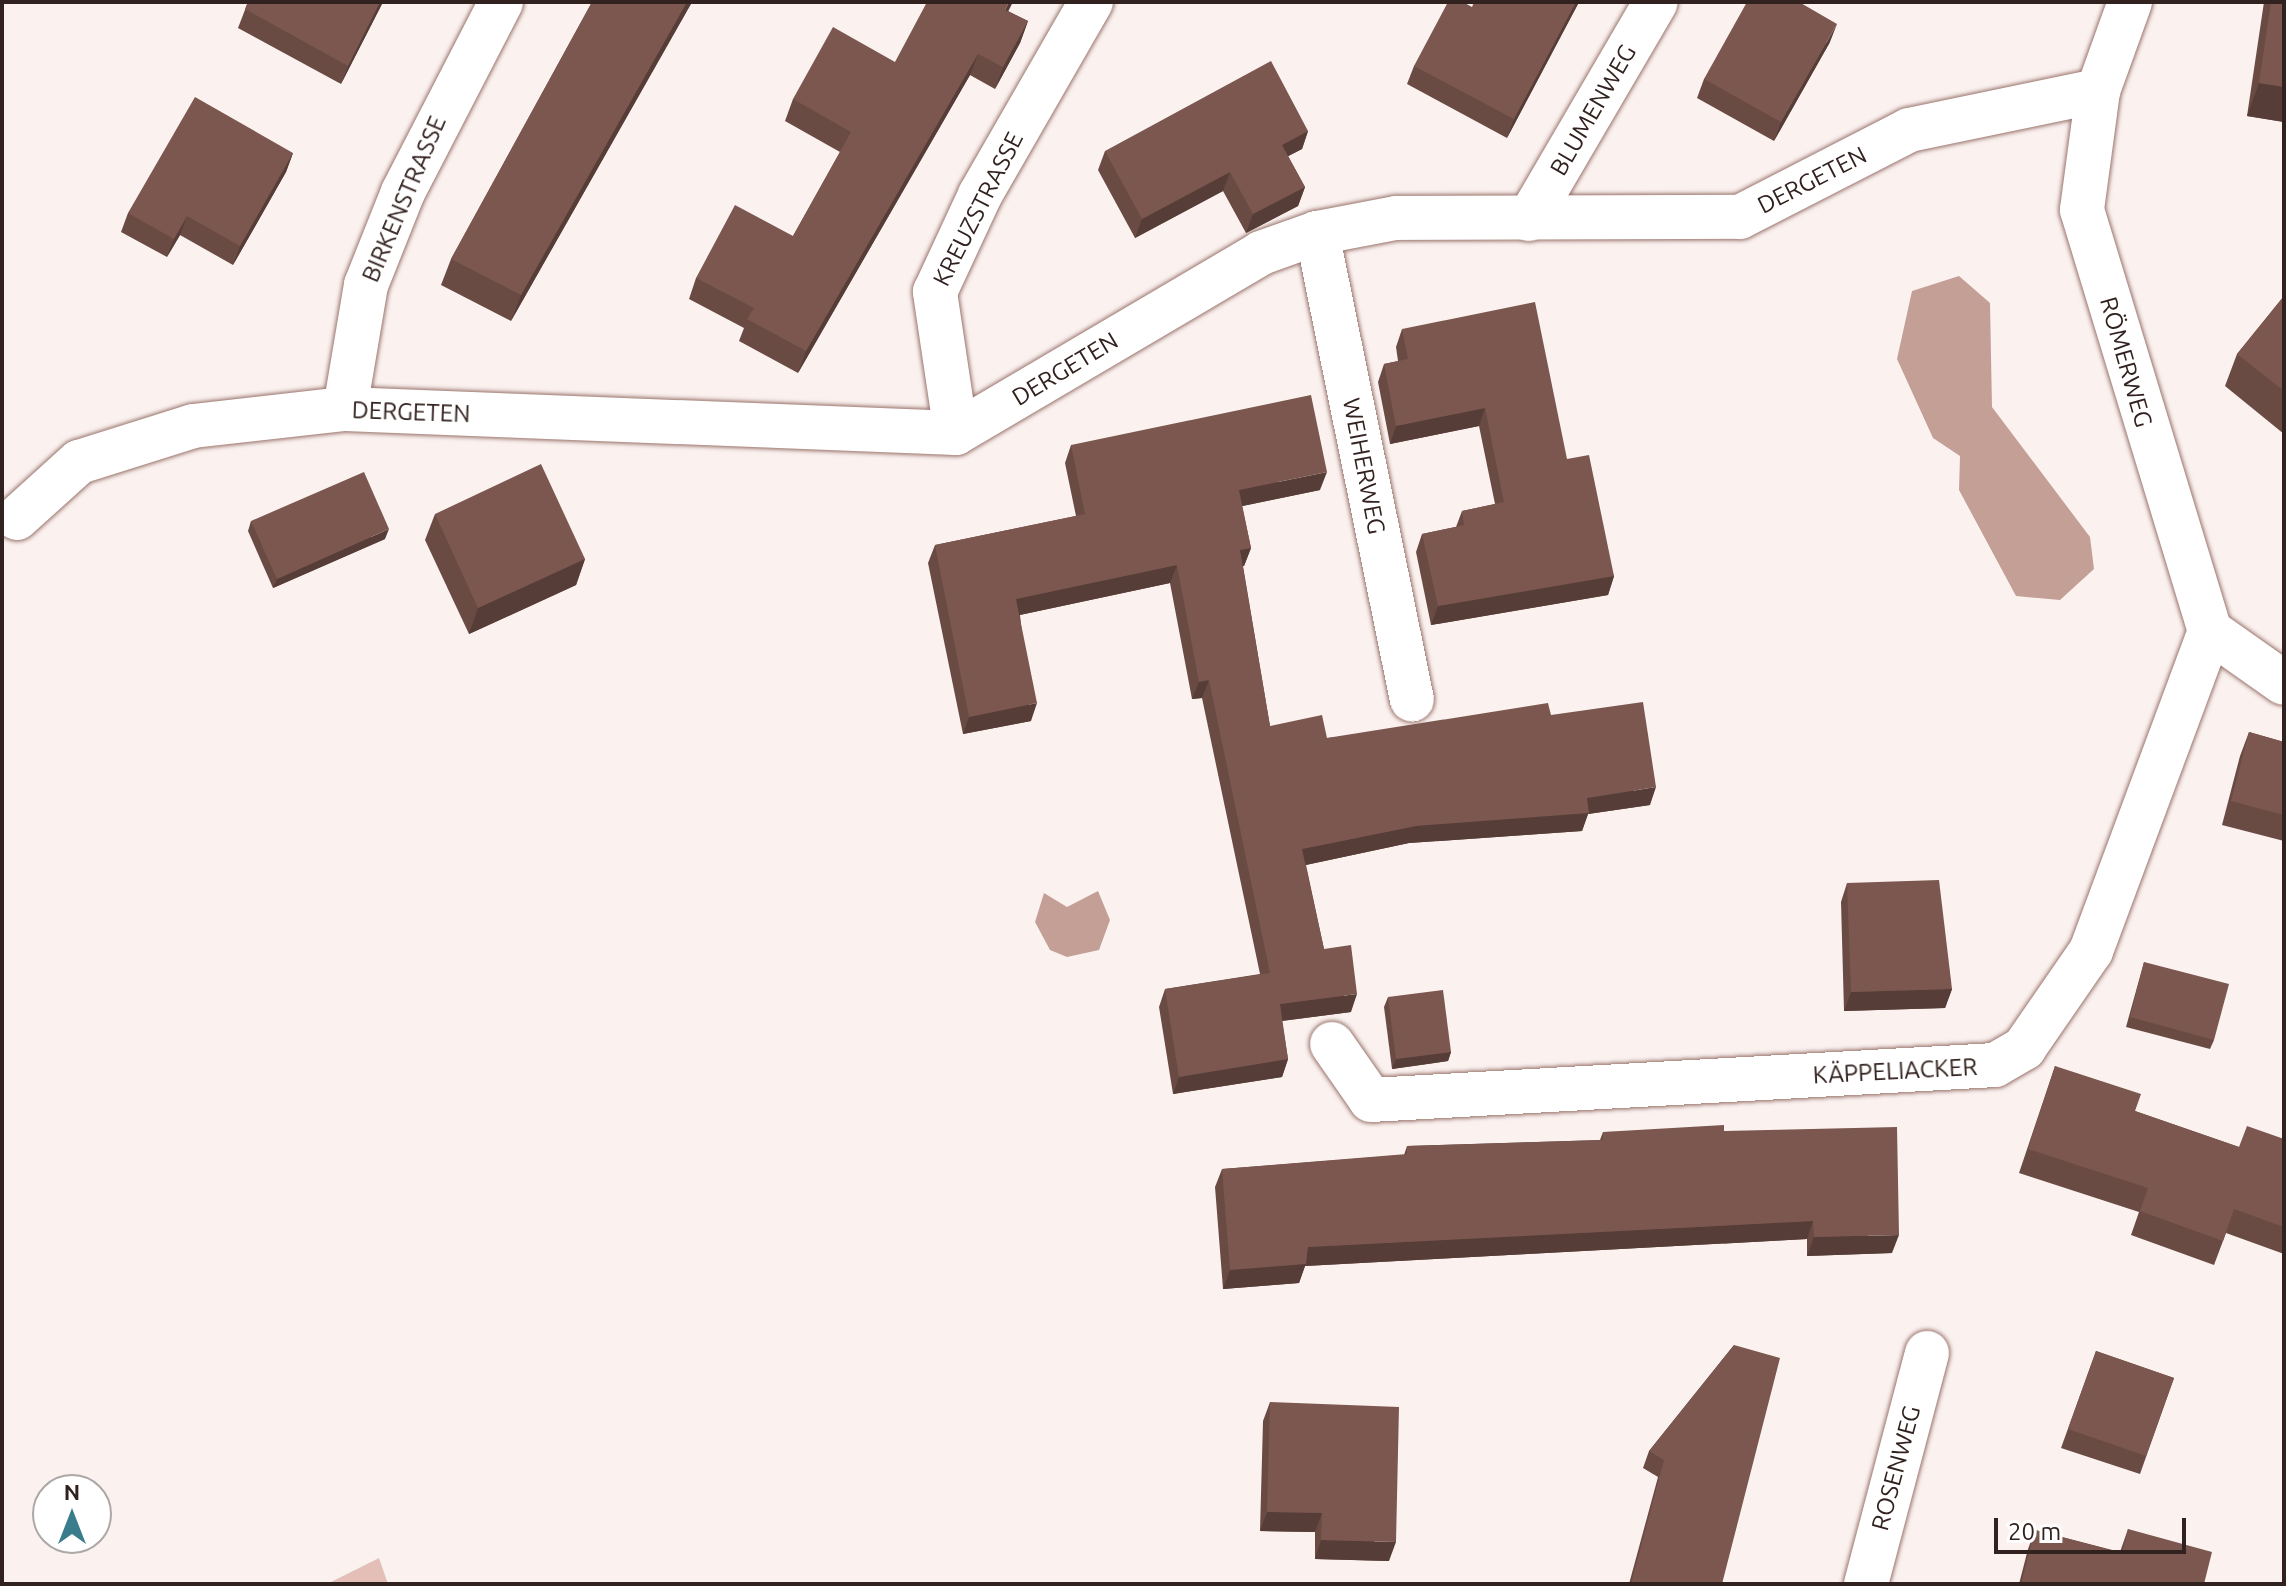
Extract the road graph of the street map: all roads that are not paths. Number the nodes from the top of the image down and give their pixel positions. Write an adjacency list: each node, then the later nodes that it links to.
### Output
1 (501, 2): 8 (street, BIRKENSTRASSE)
2 (1091, 2): 9 (street, KREUZSTRASSE)
3 (1656, 2): 6 (street, BLUMENWEG)
4 (2130, 2): 5 (street, RÖMERWEG)
5 (2098, 91): 6 (street, DERGETEN); 11 (street, RÖMERWEG)
6 (1529, 219): 7 (street, DERGETEN)
7 (1317, 233): 9 (street, DERGETEN); 13 (street, WEIHERWEG)
8 (345, 409): 9 (street, DERGETEN); 10 (street, DERGETEN)
9 (956, 433)
10 (17, 518)
11 (2210, 631): 12 (street); 14 (street, KÄPPELIACKER)
12 (2284, 683)
13 (1412, 699)
14 (1332, 1044)
15 (1927, 1353): 16 (street, ROSENWEG)
16 (1866, 1584)

